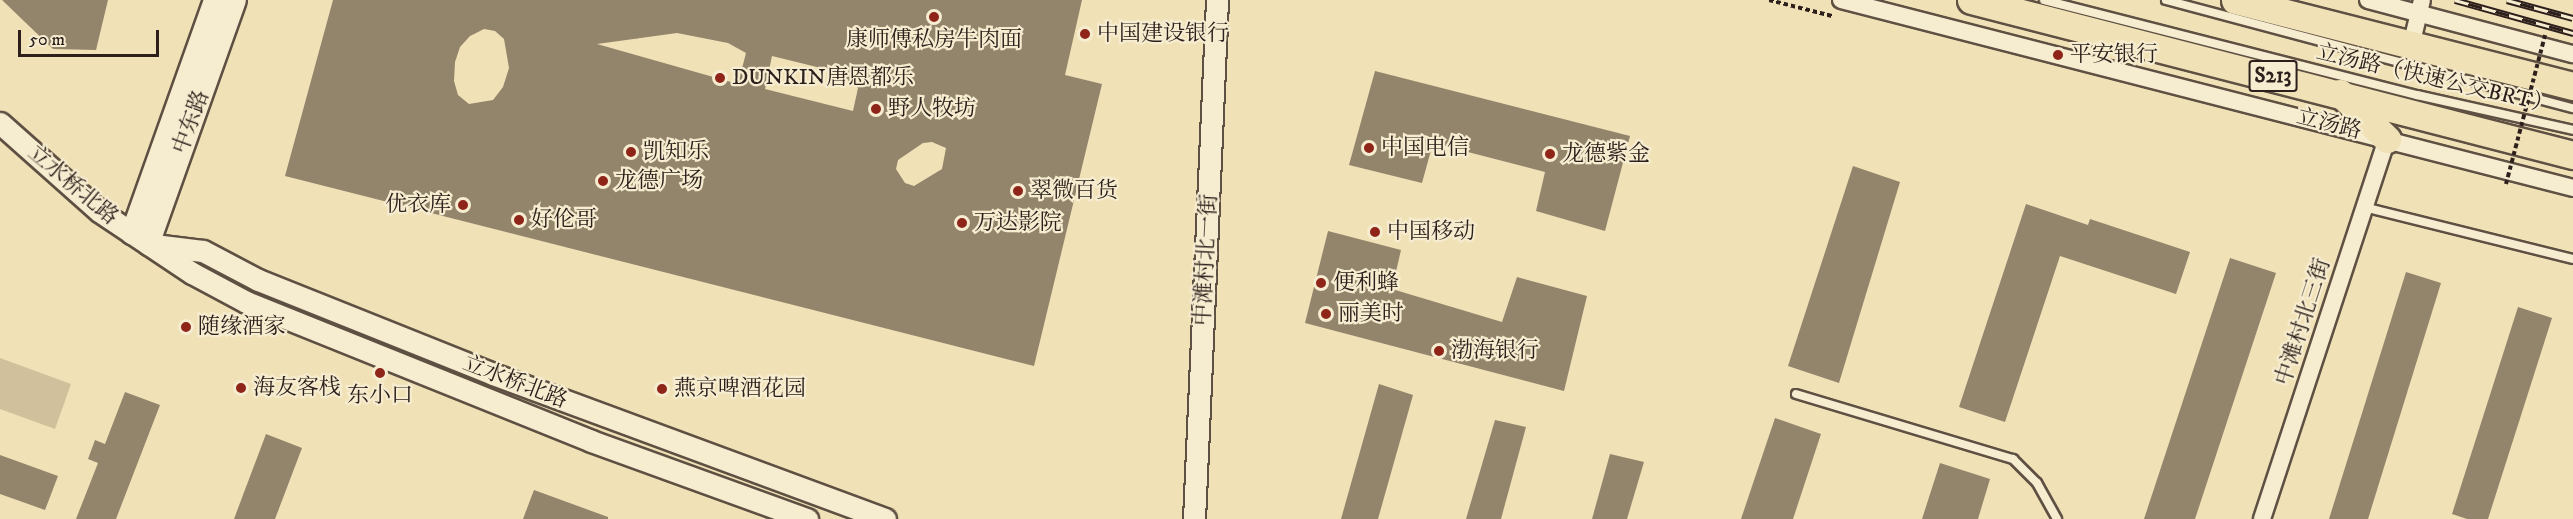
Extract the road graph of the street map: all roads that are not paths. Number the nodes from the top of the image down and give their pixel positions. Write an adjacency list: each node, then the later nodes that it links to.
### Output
1 (214, 0): 24 (street, 中东路)
2 (235, 0): 24 (street, 中东路)
3 (1217, 0): 29 (street, 中滩村北一街)
4 (1228, 0): 30 (street, 中滩村北一街)
5 (1841, 0): 20 (street, 立汤路 / S213)
6 (1971, 0): 16 (main road, 立汤路 / S213)
7 (2044, 0): 19 (lane, 立汤路（快速公交BRT）)
8 (2166, 0): 17 (lane, 立汤路（快速公交BRT）)
9 (2235, 0): 11 (main road)
10 (2368, 0): 12 (street)
11 (2283, 7): 13 (main road)
12 (2420, 7): 13 (street); 14 (street)
13 (2412, 46): 15 (main road)
14 (2573, 54)
15 (2573, 86)
16 (2339, 92): 20 (main road); 21 (main road, 立汤路 / S213)
17 (2573, 108)
18 (0, 123): 24 (street, 立水桥北路)
19 (2573, 130)
20 (2387, 139): 22 (street, 立汤路 / S213); 23 (street, 中滩村北三街)
21 (2573, 155)
22 (2573, 188)
23 (2364, 207): 25 (lane); 32 (street, 中滩村北三街)
24 (139, 238): 27 (street, 立水桥北路); 28 (street, 立水桥北路)
25 (2573, 260)
26 (1796, 394): 31 (lane)
27 (807, 519)
28 (885, 519)
29 (1194, 519)
30 (1209, 519)
31 (2057, 519)
32 (2262, 519)

